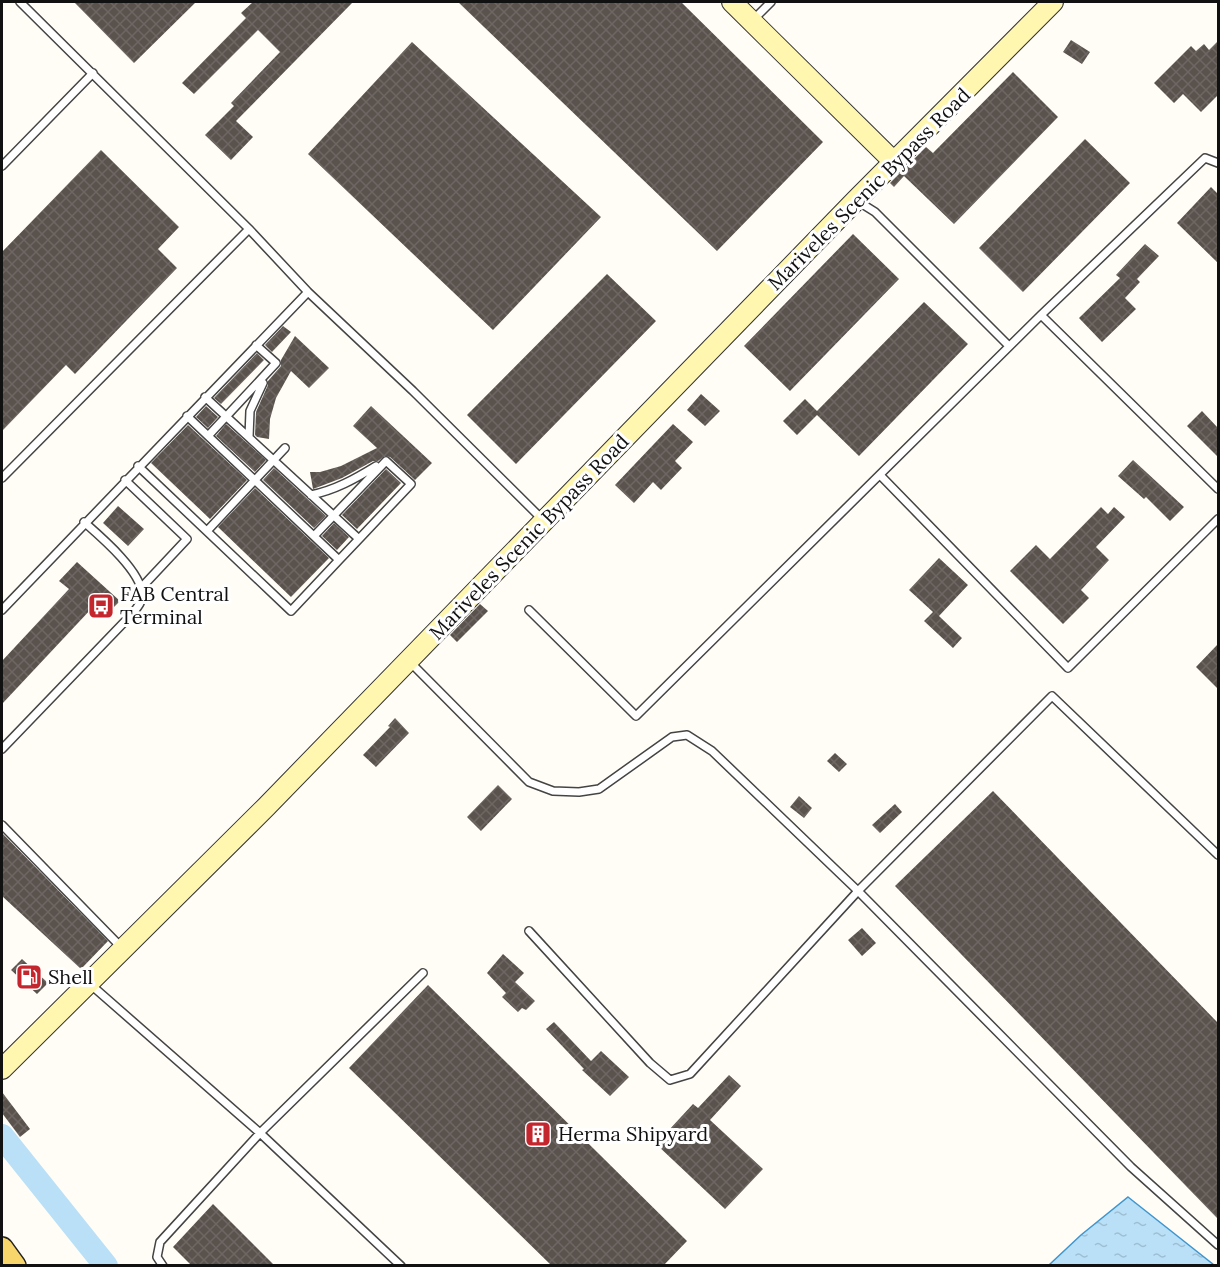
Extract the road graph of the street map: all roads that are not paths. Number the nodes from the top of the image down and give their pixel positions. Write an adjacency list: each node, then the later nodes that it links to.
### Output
1 (20, 2): 6 (lane)
2 (732, 2): 5 (main road)
3 (771, 2): 5 (lane)
4 (1053, 2): 7 (main road, Mariveles Scenic Bypass Road)
5 (752, 21): 7 (main road)
6 (93, 73): 9 (lane); 11 (lane)
7 (895, 163): 10 (main road, Mariveles Scenic Bypass Road)
8 (1218, 163): 13 (lane)
9 (2, 166)
10 (856, 200): 15 (lane); 35 (main road, Mariveles Scenic Bypass Road)
11 (249, 229): 12 (lane); 27 (lane)
12 (308, 292): 14 (lane); 35 (lane)
13 (1041, 315): 15 (lane); 30 (lane)
14 (256, 345): 16 (lane); 17 (lane)
15 (1010, 346): 26 (lane)
16 (276, 363): 19 (lane); 21 (lane)
17 (205, 397): 18 (lane); 19 (lane)
18 (187, 416): 20 (lane); 25 (lane)
19 (226, 416): 20 (lane); 21 (lane)
20 (208, 436): 29 (lane)
21 (249, 437): 23 (lane)
22 (285, 448): 23 (lane)
23 (274, 461): 29 (lane); 31 (lane)
24 (386, 461): 31 (lane); 32 (lane); 38 (lane)
25 (138, 466): 28 (lane); 36 (lane)
26 (880, 475): 33 (lane); 42 (lane)
27 (2, 478)
28 (125, 480): 34 (lane); 40 (lane)
29 (255, 481): 36 (lane); 37 (lane)
30 (1218, 489)
31 (310, 495): 32 (lane)
32 (333, 516): 37 (lane); 38 (lane)
33 (1218, 519)
34 (84, 522): 40 (lane); 41 (lane)
35 (544, 522): 43 (main road, Mariveles Scenic Bypass Road)
36 (207, 531): 39 (lane)
37 (314, 536): 39 (lane)
38 (359, 539): 39 (lane)
39 (339, 560)
40 (141, 588): 44 (lane)
41 (2, 610)
42 (529, 610)
43 (409, 661): 47 (lane); 49 (main road, Mariveles Scenic Bypass Road)
44 (2, 749)
45 (2, 825): 49 (lane)
46 (1218, 855): 47 (lane)
47 (858, 891): 48 (lane); 54 (lane)
48 (529, 931)
49 (123, 949): 51 (main road, Mariveles Scenic Bypass Road)
50 (423, 973): 53 (lane)
51 (88, 982): 52 (main road, Mariveles Scenic Bypass Road); 53 (lane)
52 (2, 1069)
53 (260, 1133): 57 (lane); 58 (lane)
54 (1218, 1245)
55 (2, 1248): 56 (main road)
56 (15, 1266)
57 (163, 1266)
58 (401, 1266)

